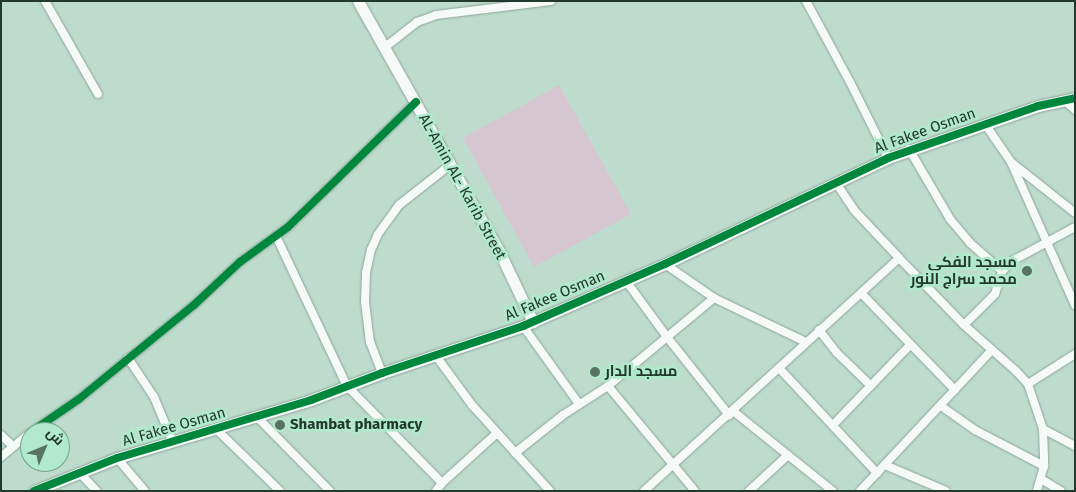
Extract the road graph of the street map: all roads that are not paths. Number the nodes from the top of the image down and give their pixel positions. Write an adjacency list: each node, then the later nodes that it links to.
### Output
1 (45, 1): 6 (street)
2 (551, 1): 5 (street)
3 (806, 1): 12 (street)
4 (360, 2): 5 (street, AL-Amin AL- Karib Street)
5 (384, 48): 8 (street, AL-Amin AL- Karib Street)
6 (98, 94)
7 (1069, 99): 9 (street); 10 (street, Al Fakee Osman)
8 (416, 102): 14 (street, AL-Amin AL- Karib Street); 18 (street)
9 (1075, 110)
10 (984, 124): 11 (street, Al Fakee Osman); 13 (street)
11 (909, 149): 12 (street, Al Fakee Osman); 22 (street)
12 (888, 158): 15 (street, Al Fakee Osman)
13 (1011, 162): 16 (street); 19 (street)
14 (450, 165): 27 (street, AL-Amin AL- Karib Street); 38 (street)
15 (836, 183): 20 (street); 21 (street, Al Fakee Osman)
16 (1075, 213)
17 (1075, 227): 19 (street)
18 (276, 236): 36 (street); 40 (street)
19 (1046, 243): 22 (street); 26 (street)
20 (898, 258): 24 (street); 28 (street)
21 (665, 264): 23 (street, Al Fakee Osman); 25 (street)
22 (1002, 272): 28 (street)
23 (626, 281): 27 (street, Al Fakee Osman); 30 (street)
24 (861, 293): 29 (street); 32 (street)
25 (714, 298): 30 (street); 31 (street)
26 (1075, 305)
27 (528, 324): 35 (street, Al Fakee Osman); 44 (street)
28 (964, 325): 33 (street)
29 (819, 330): 31 (street); 42 (street)
30 (667, 337): 41 (street); 46 (street)
31 (806, 342): 37 (street)
32 (910, 345): 42 (street); 43 (street)
33 (992, 350): 39 (street); 43 (street)
34 (1075, 354): 39 (street)
35 (436, 356): 38 (street, Al Fakee Osman); 52 (street)
36 (128, 358): 48 (street); 55 (street)
37 (779, 368): 46 (street); 49 (street)
38 (382, 373): 40 (street, Al Fakee Osman)
39 (1028, 384): 51 (street)
40 (346, 386): 47 (street, Al Fakee Osman); 68 (street)
41 (608, 386): 44 (street); 62 (street)
42 (871, 386): 49 (street)
43 (955, 390): 45 (street)
44 (579, 404): 58 (street)
45 (941, 406): 63 (street); 64 (street)
46 (731, 413): 59 (street); 62 (street)
47 (256, 416): 50 (street, Al Fakee Osman); 73 (street)
48 (44, 422)
49 (833, 425): 66 (street)
50 (216, 429): 55 (street, Al Fakee Osman); 72 (street)
51 (1043, 429): 57 (street); 64 (street)
52 (497, 433): 58 (street); 68 (street)
53 (1, 434): 56 (street)
54 (20, 440): 56 (street)
55 (172, 440): 61 (street, Al Fakee Osman)
56 (13, 446): 60 (street)
57 (1075, 446)
58 (515, 453): 75 (street)
59 (788, 455): 78 (street); 79 (street)
60 (1, 457)
61 (117, 458): 65 (street, Al Fakee Osman); 71 (street)
62 (672, 464): 76 (street); 77 (street)
63 (885, 465): 66 (street); 81 (street)
64 (1044, 466): 67 (street)
65 (79, 472): 69 (street, Al Fakee Osman); 70 (street)
66 (877, 473): 80 (street)
67 (1041, 479): 82 (street); 83 (street)
68 (442, 483): 74 (street)
69 (42, 489)
70 (97, 491)
71 (145, 491)
72 (280, 491)
73 (330, 491)
74 (436, 491)
75 (550, 491)
76 (644, 491)
77 (696, 491)
78 (749, 491)
79 (833, 491)
80 (860, 491)
81 (946, 491)
82 (1037, 491)
83 (1061, 491)

